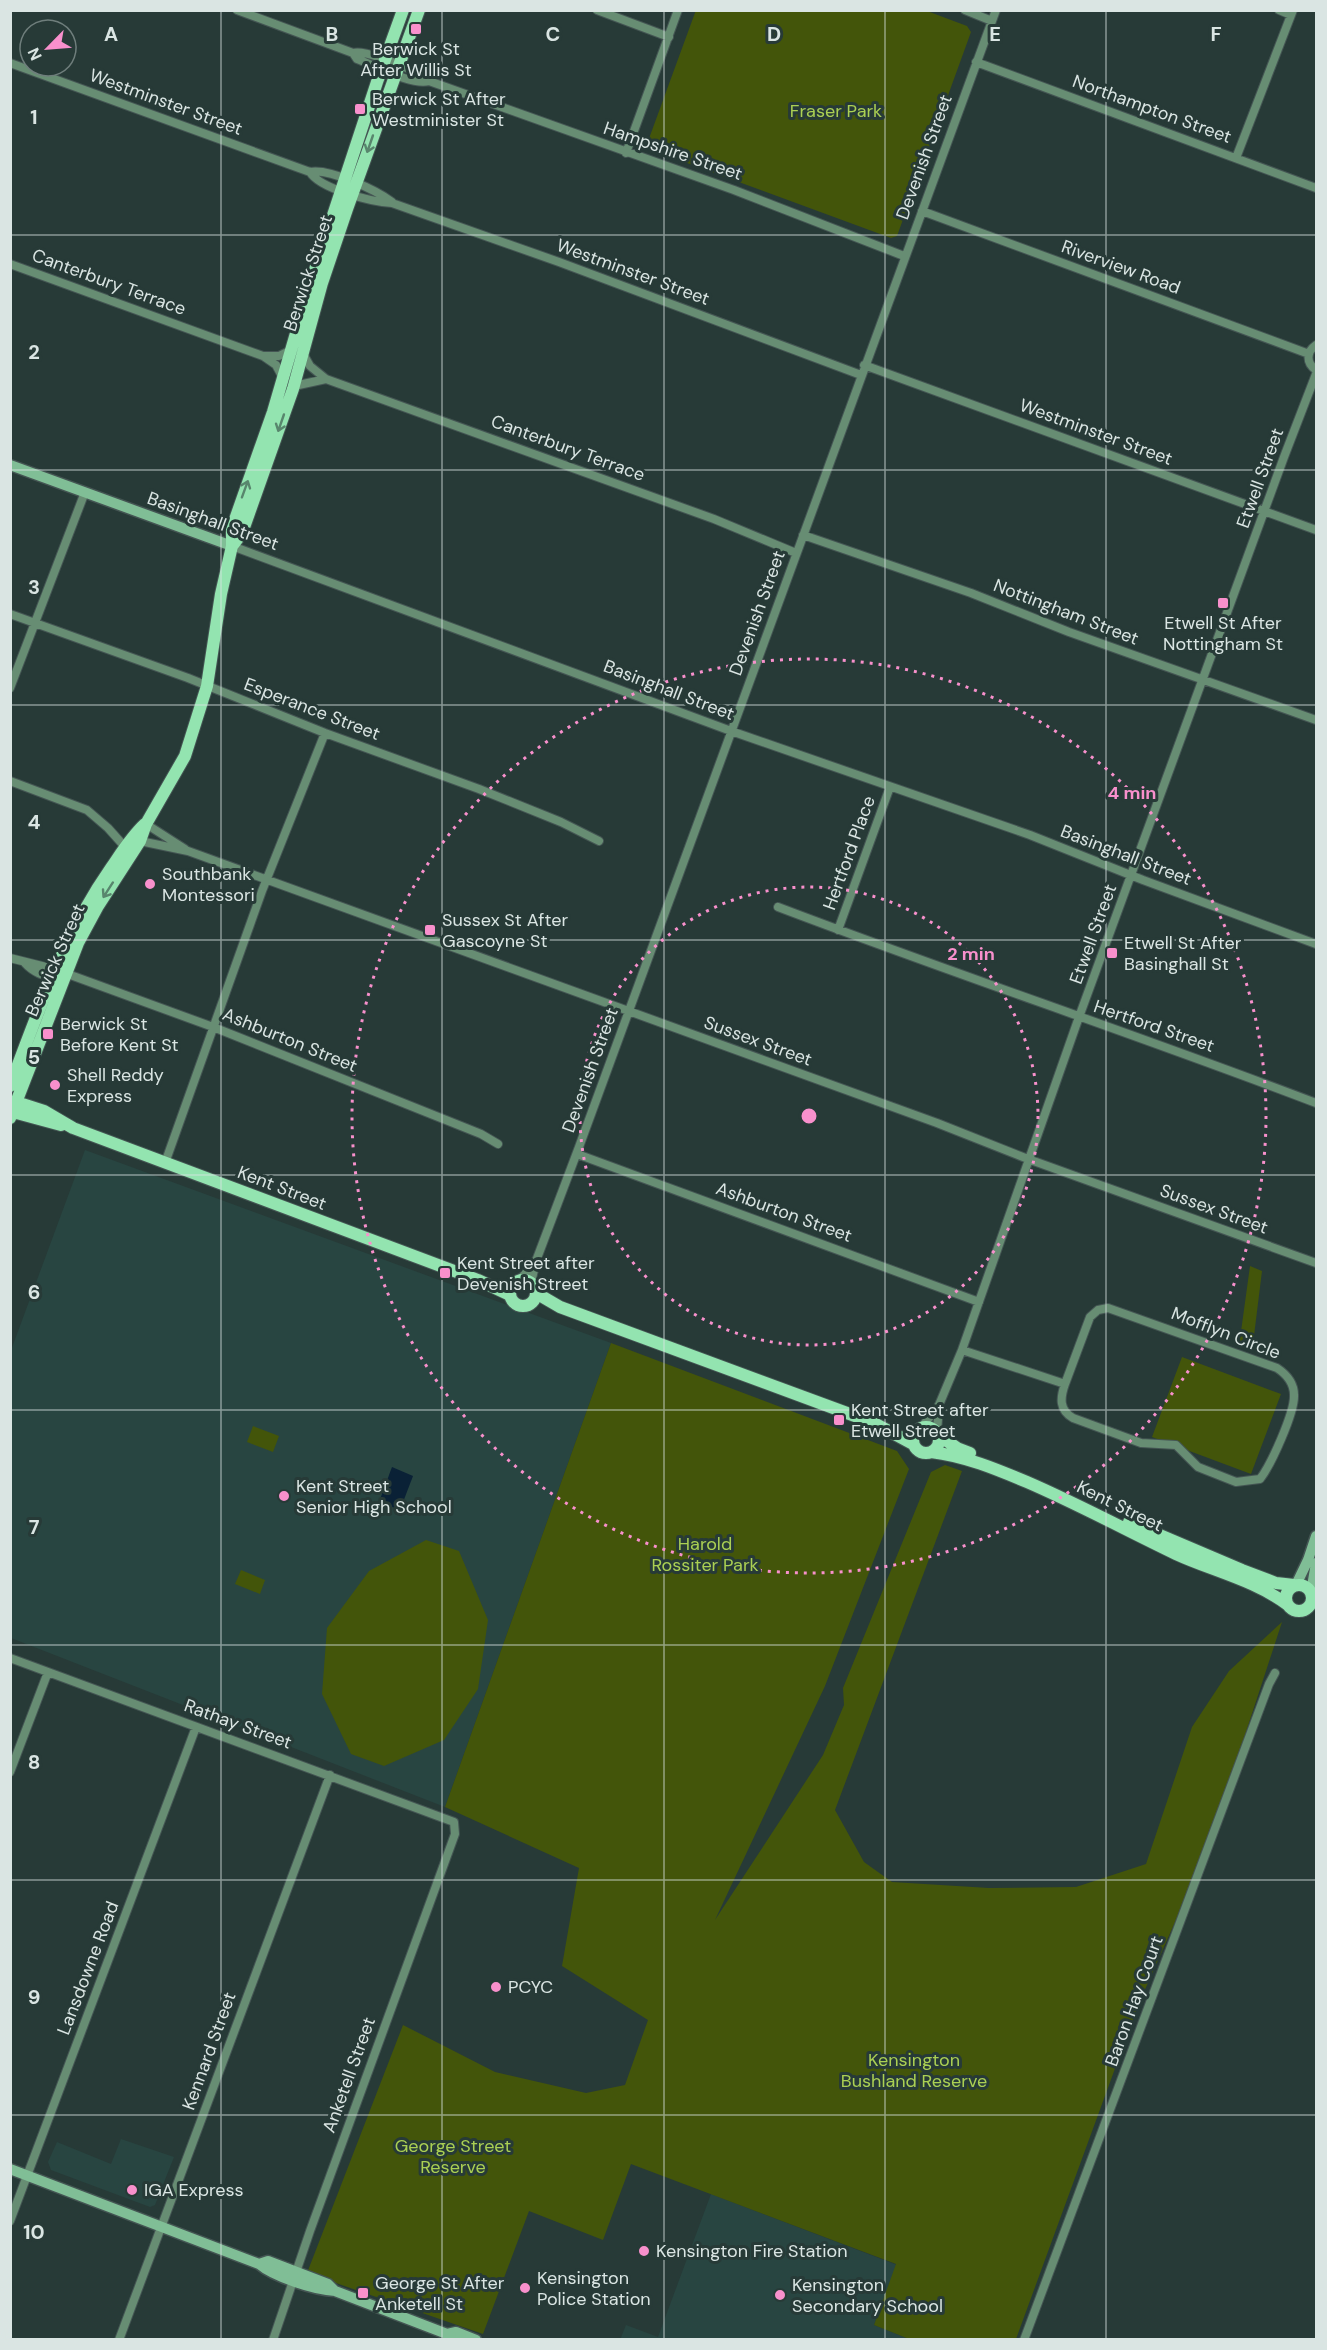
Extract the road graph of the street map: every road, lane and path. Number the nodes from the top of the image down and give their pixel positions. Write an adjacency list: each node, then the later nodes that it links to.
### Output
1 (237, 10): 14 (street, Hampshire Street)
2 (403, 10): 14 (main road, Berwick Street)
3 (419, 10): 15 (main road, Berwick Street)
4 (597, 10): 11 (street)
5 (678, 10): 11 (street)
6 (965, 10): 10 (street)
7 (996, 10): 10 (street, Devenish Street)
8 (1279, 10): 9 (street)
9 (1292, 13): 17 (street)
10 (992, 21): 12 (street, Devenish Street)
11 (669, 37): 16 (street)
12 (976, 62): 17 (street, Northampton Street); 20 (street, Devenish Street)
13 (10, 63): 18 (street, Westminster Street)
14 (383, 64): 15 (street, Hampshire Street); 18 (main road, Berwick Street)
15 (397, 70): 16 (street, Hampshire Street); 18 (main road, Berwick Street, one-way to 18)
16 (626, 153): 21 (street, Hampshire Street)
17 (1236, 158): 19 (street, Northampton Street)
18 (349, 187): 24 (main road, Berwick Street); 29 (street, Westminster Street)
19 (1317, 188)
20 (922, 211): 21 (street, Devenish Street); 25 (street, Riverview Road)
21 (904, 256): 27 (street, Devenish Street)
22 (10, 264): 26 (street, Canterbury Terrace)
23 (1317, 345): 25 (street)
24 (297, 351): 26 (street); 30 (street, Canterbury Terrace); 31 (main road, Berwick Street)
25 (1309, 354): 28 (street)
26 (263, 356): 31 (street, Canterbury Terrace)
27 (864, 365): 29 (street, Devenish Street); 34 (street, Westminster Street)
28 (1317, 372): 34 (street, Etwell Street)
29 (861, 375): 36 (street, Devenish Street)
30 (326, 379): 31 (street); 38 (street, Canterbury Terrace)
31 (289, 382): 37 (main road, Berwick Street)
32 (10, 465): 33 (main road, Basinghall Street)
33 (85, 492): 37 (main road, Basinghall Street); 40 (street)
34 (1265, 512): 35 (street, Westminster Street); 41 (street, Etwell Street)
35 (1317, 530)
36 (803, 535): 38 (street, Devenish Street); 41 (street, Nottingham Street)
37 (232, 546): 42 (main road, Berwick Street); 45 (street, Basinghall Street)
38 (796, 553): 45 (street, Devenish Street)
39 (10, 614): 40 (street, Esperance Street)
40 (35, 623): 42 (street, Esperance Street); 43 (street)
41 (1203, 680): 44 (street, Nottingham Street); 54 (street, Etwell Street)
42 (207, 686): 46 (street, Esperance Street); 49 (main road, Berwick Street)
43 (10, 688)
44 (1317, 720)
45 (731, 731): 48 (street, Basinghall Street); 61 (street, Devenish Street)
46 (325, 733): 51 (street, Esperance Street); 55 (street)
47 (10, 781): 52 (street)
48 (890, 787): 54 (street, Basinghall Street); 57 (street, Hertford Place)
49 (146, 824): 50 (main road, Berwick Street); 52 (main road, Berwick Street); 53 (street, Sussex Street)
50 (140, 841): 53 (street, Sussex Street); 60 (main road, Berwick Street, one-way to 60)
51 (599, 841)
52 (125, 847): 60 (main road, Berwick Street)
53 (188, 851): 55 (street, Sussex Street)
54 (1131, 876): 58 (street, Basinghall Street); 62 (street, Etwell Street)
55 (267, 879): 61 (street, Sussex Street); 63 (street)
56 (778, 907): 57 (street, Hertford Street)
57 (838, 930): 62 (street, Hertford Street)
58 (1317, 944)
59 (10, 957): 60 (street, Ashburton Street)
60 (57, 974): 63 (street, Ashburton Street); 64 (main road, Berwick Street); 66 (main road, Berwick Street)
61 (628, 1011): 68 (street, Devenish Street); 69 (street, Sussex Street)
62 (1079, 1017): 65 (street, Hertford Street); 69 (street, Etwell Street)
63 (213, 1027): 67 (street, Ashburton Street); 70 (street)
64 (10, 1086)
65 (1317, 1103)
66 (12, 1108): 70 (main road, Kent Street)
67 (498, 1144)
68 (577, 1154): 72 (street, Devenish Street); 73 (street, Ashburton Street)
69 (1029, 1159): 71 (street, Sussex Street); 73 (street, Etwell Street)
70 (165, 1163): 72 (main road, Kent Street)
71 (1317, 1263)
72 (523, 1290): 78 (main road, Kent Street)
73 (979, 1302): 74 (street, Etwell Street)
74 (962, 1350): 75 (street); 76 (street, Etwell Street)
75 (1065, 1384): 75 (street, Mofflyn Circle)
76 (939, 1405): 77 (street, Etwell Street); 79 (street, Etwell Street)
77 (920, 1428): 78 (main road, Kent Street); 79 (main road); 80 (main road)
78 (888, 1429): 80 (main road, Kent Street)
79 (937, 1434): 81 (main road); 84 (main road, Kent Street)
80 (913, 1444): 81 (main road)
81 (931, 1452): 86 (main road, Kent Street)
82 (1317, 1536): 84 (main road)
83 (1317, 1563): 85 (main road)
84 (1295, 1585): 85 (main road); 86 (main road)
85 (1313, 1595): 87 (main road)
86 (1288, 1605): 87 (main road)
87 (1311, 1610)
88 (10, 1658): 89 (street, Rathay Street)
89 (48, 1672): 91 (street, Rathay Street); 92 (street)
90 (1275, 1673): 104 (street, Baron Hay Court)
91 (196, 1727): 93 (street, Rathay Street); 96 (street, Lansdowne Road)
92 (10, 1772)
93 (330, 1775): 94 (street, Rathay Street); 98 (street, Kennard Street)
94 (454, 1822): 99 (street, Anketell Street)
95 (10, 2169): 96 (main road)
96 (28, 2176): 97 (street, Lansdowne Road); 98 (main road)
97 (10, 2221)
98 (162, 2226): 99 (main road); 101 (street, Kennard Street)
99 (295, 2276): 100 (main road); 102 (street, Anketell Street)
100 (451, 2337): 103 (main road)
101 (119, 2340)
102 (273, 2340)
103 (476, 2340)
104 (1024, 2340)

